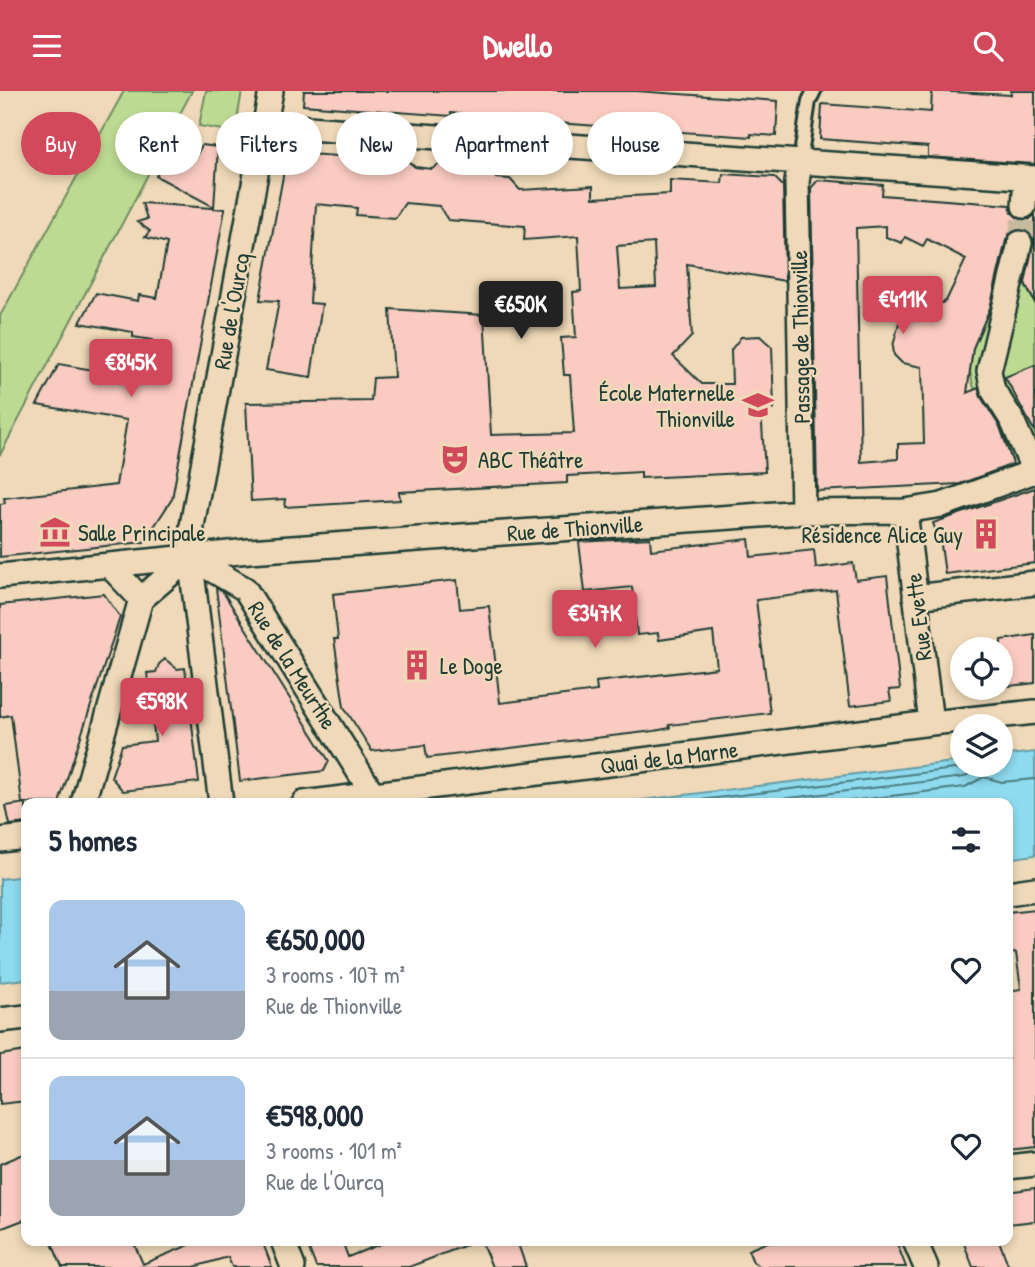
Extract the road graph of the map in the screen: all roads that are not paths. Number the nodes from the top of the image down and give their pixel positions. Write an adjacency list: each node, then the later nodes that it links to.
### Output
1 (271, 91): 3 (street, Rue de l'Ourcq)
2 (814, 91): 5 (lane)
3 (267, 112)
4 (322, 129): 5 (street)
5 (800, 162): 7 (street); 12 (street, Passage de Thionville)
6 (255, 175): 13 (street, Rue de l'Ourcq)
7 (1031, 178): 8 (street)
8 (1024, 206)
9 (1020, 243): 10 (street)
10 (1035, 471): 11 (street, Rue de Thionville)
11 (905, 511): 12 (street, Rue de Thionville); 17 (street, Rue Evette)
12 (803, 512): 13 (street, Rue de Thionville)
13 (190, 557): 14 (street, Rue de Thionville); 18 (street); 21 (street, Rue de l'Ourcq); 22 (street, Rue de la Meurthe)
14 (108, 565): 15 (street, Rue de Thionville); 18 (street)
15 (0, 576)
16 (1035, 583): 17 (street)
17 (915, 597): 20 (street, Rue Evette)
18 (141, 599): 23 (street)
19 (1035, 712): 20 (street, Quai de la Marne)
20 (930, 723): 22 (street, Quai de la Marne)
21 (220, 792)
22 (374, 796): 24 (street, Quai de la Marne)
23 (84, 798)
24 (354, 798)
25 (21, 838): 26 (street)
26 (0, 840)
27 (1035, 889): 28 (street)
28 (1013, 892)
29 (21, 1018): 30 (street)
30 (0, 1020)
31 (1035, 1164): 32 (street)
32 (1013, 1166)
33 (285, 1246): 35 (street)
34 (917, 1246): 36 (street)
35 (293, 1267)
36 (926, 1267)

